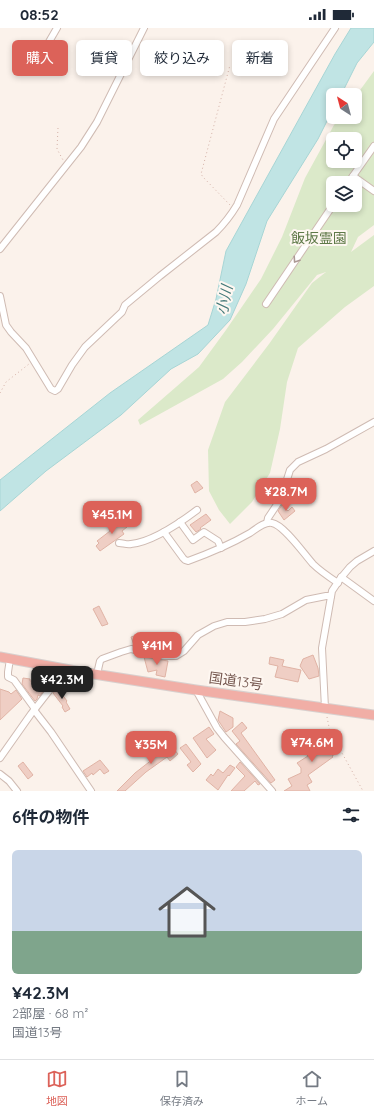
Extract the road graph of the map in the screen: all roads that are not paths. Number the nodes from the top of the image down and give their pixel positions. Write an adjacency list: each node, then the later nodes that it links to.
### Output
1 (57, 28): 4 (street)
2 (144, 28): 10 (street)
3 (335, 28): 11 (street)
4 (50, 40)
5 (374, 146): 6 (street)
6 (353, 176)
7 (362, 182): 8 (street)
8 (374, 191)
9 (328, 212): 12 (street, one-way to 12)
10 (0, 249)
11 (0, 296)
12 (266, 304)
13 (374, 422): 16 (street)
14 (197, 510): 15 (street)
15 (180, 522): 17 (street); 19 (street)
16 (267, 523): 19 (street); 21 (street)
17 (164, 532): 18 (street); 19 (street)
18 (119, 543)
19 (221, 548)
20 (374, 551): 21 (street)
21 (339, 580): 22 (street); 23 (street)
22 (332, 596): 27 (street); 29 (street)
23 (374, 601)
24 (0, 657): 25 (highway, 国道13号)
25 (10, 659): 26 (highway, 国道13号); 30 (street)
26 (66, 669): 27 (highway, 国道13号); 30 (street)
27 (97, 674): 28 (highway, 国道13号)
28 (196, 690): 29 (highway, 国道13号); 36 (street)
29 (325, 708): 31 (highway, 国道13号)
30 (35, 709): 32 (street); 35 (street)
31 (374, 715)
32 (0, 758)
33 (0, 774): 34 (street)
34 (17, 791)
35 (91, 791)
36 (272, 791)

